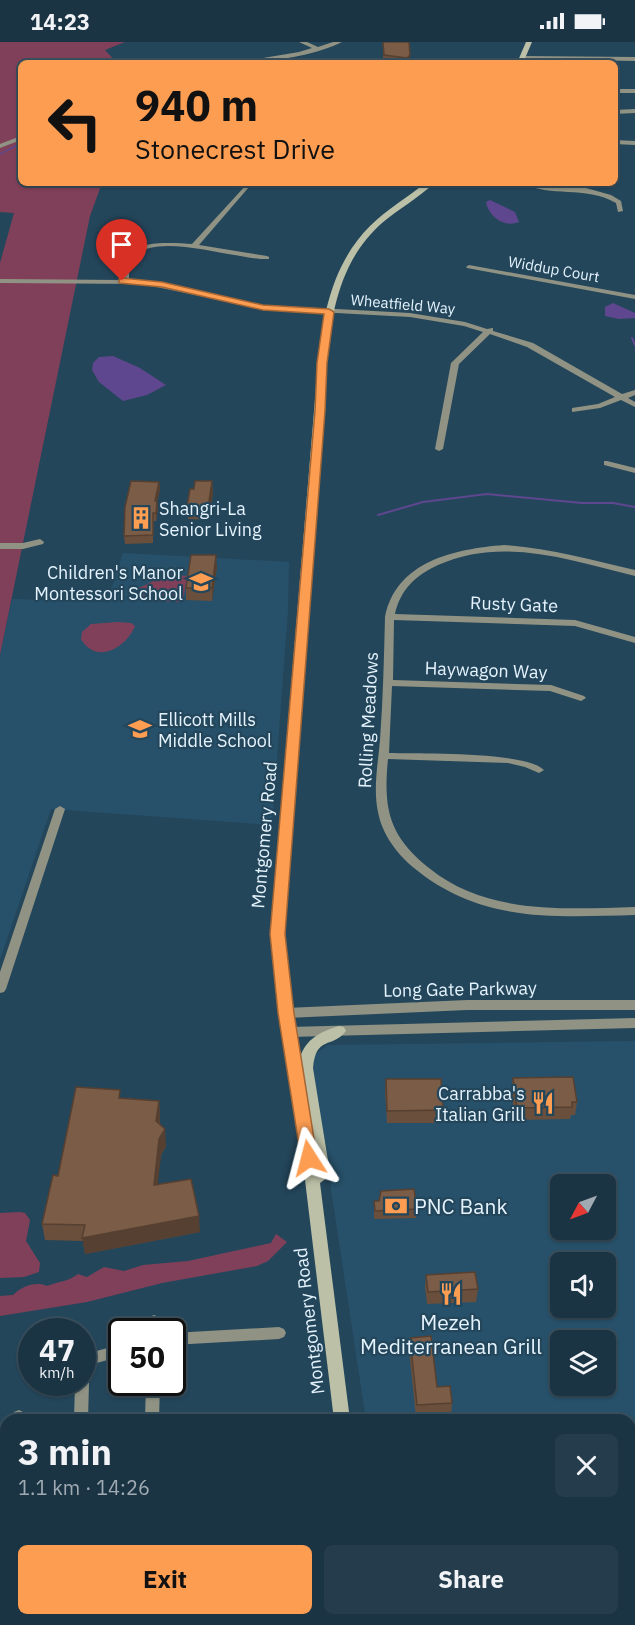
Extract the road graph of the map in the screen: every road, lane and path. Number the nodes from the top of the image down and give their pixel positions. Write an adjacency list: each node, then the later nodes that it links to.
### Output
1 (302, 42): 4 (street)
2 (339, 42): 4 (street)
3 (529, 42): 7 (main road)
4 (318, 49): 6 (street)
5 (635, 59): 7 (street)
6 (259, 60)
7 (522, 60)
8 (618, 91): 9 (street)
9 (635, 91)
10 (635, 111): 11 (street)
11 (618, 112)
12 (18, 139): 15 (street)
13 (618, 142): 14 (street)
14 (635, 143)
15 (0, 146)
16 (246, 186): 20 (street)
17 (426, 186): 26 (main road, Montgomery Road)
18 (536, 186): 19 (street)
19 (620, 211)
20 (194, 246): 21 (street); 24 (street)
21 (267, 258)
22 (469, 267): 25 (street, Widdup Court)
23 (0, 281): 24 (street, Wheatfield Way)
24 (125, 281): 26 (street, Wheatfield Way)
25 (635, 297)
26 (329, 312): 27 (street, Wheatfield Way); 48 (main road, Montgomery Road)
27 (490, 330): 29 (street, Wheatfield Way); 32 (street)
28 (635, 392): 29 (street)
29 (621, 398): 30 (street, Wheatfield Way); 31 (street)
30 (635, 405)
31 (575, 410)
32 (439, 449)
33 (607, 463): 34 (street)
34 (635, 471)
35 (40, 542): 36 (street)
36 (0, 546)
37 (635, 573): 38 (street, Rolling Meadows)
38 (390, 617): 39 (street, Rusty Gate); 40 (street, Rolling Meadows)
39 (635, 640)
40 (388, 683): 41 (street, Haywagon Way); 42 (street, Rolling Meadows)
41 (581, 698)
42 (384, 756): 43 (street); 45 (street, Rolling Meadows)
43 (539, 770)
44 (60, 809): 46 (street)
45 (635, 911)
46 (0, 989)
47 (635, 1005): 48 (street, Long Gate Parkway)
48 (286, 1013): 51 (main road, Montgomery Road)
49 (635, 1023): 50 (street)
50 (339, 1031): 51 (street); 52 (main road)
51 (290, 1032): 52 (main road, Montgomery Road)
52 (312, 1180): 59 (main road, Montgomery Road)
53 (279, 1333): 54 (street)
54 (186, 1338)
55 (82, 1396): 57 (street)
56 (153, 1396): 58 (street)
57 (81, 1414)
58 (152, 1414)
59 (341, 1414)

